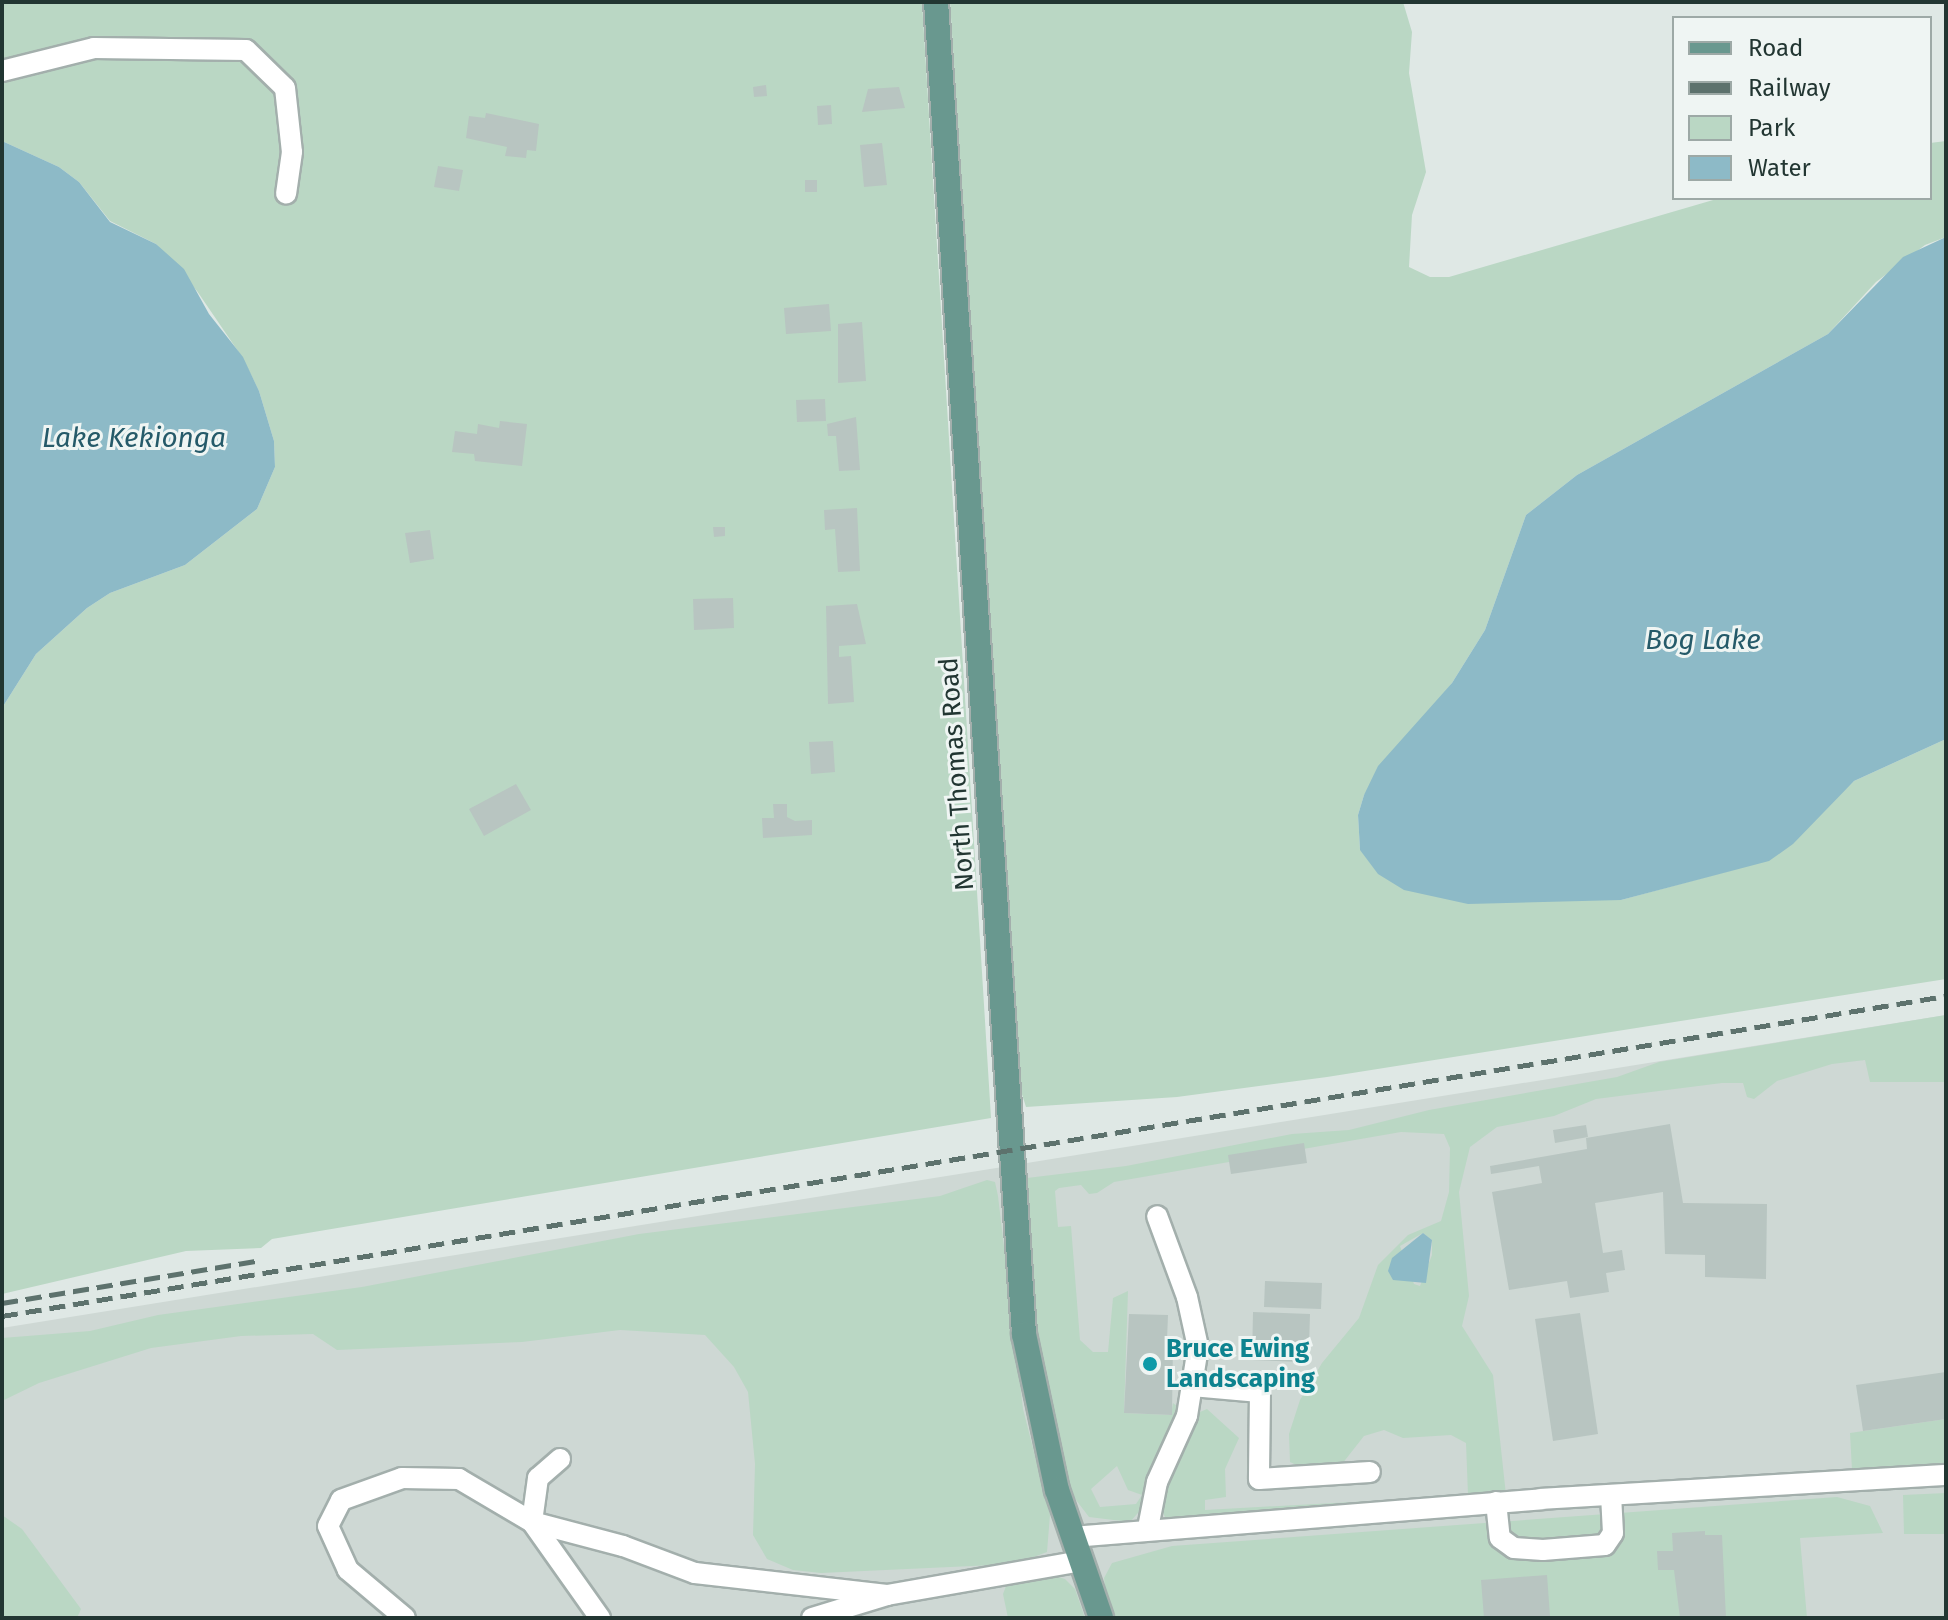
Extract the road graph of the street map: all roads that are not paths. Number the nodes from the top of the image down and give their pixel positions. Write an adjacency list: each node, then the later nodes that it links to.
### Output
1 (936, 2): 13 (main road, North Thomas Road)
2 (2, 71): 3 (lane)
3 (286, 194)
4 (1157, 1216): 5 (lane)
5 (1192, 1386): 7 (lane); 12 (lane)
6 (560, 1459): 11 (lane)
7 (1370, 1472)
8 (1946, 1475): 9 (lane)
9 (1611, 1496): 10 (lane); 10 (lane)
10 (1496, 1502): 12 (lane)
11 (532, 1522): 15 (lane); 16 (lane); 17 (lane)
12 (1148, 1528): 13 (lane)
13 (1073, 1537): 14 (main road, North Thomas Road)
14 (1082, 1561): 15 (lane); 19 (main road, North Thomas Road)
15 (887, 1595): 18 (lane)
16 (405, 1618)
17 (600, 1618)
18 (812, 1618)
19 (1101, 1618)

